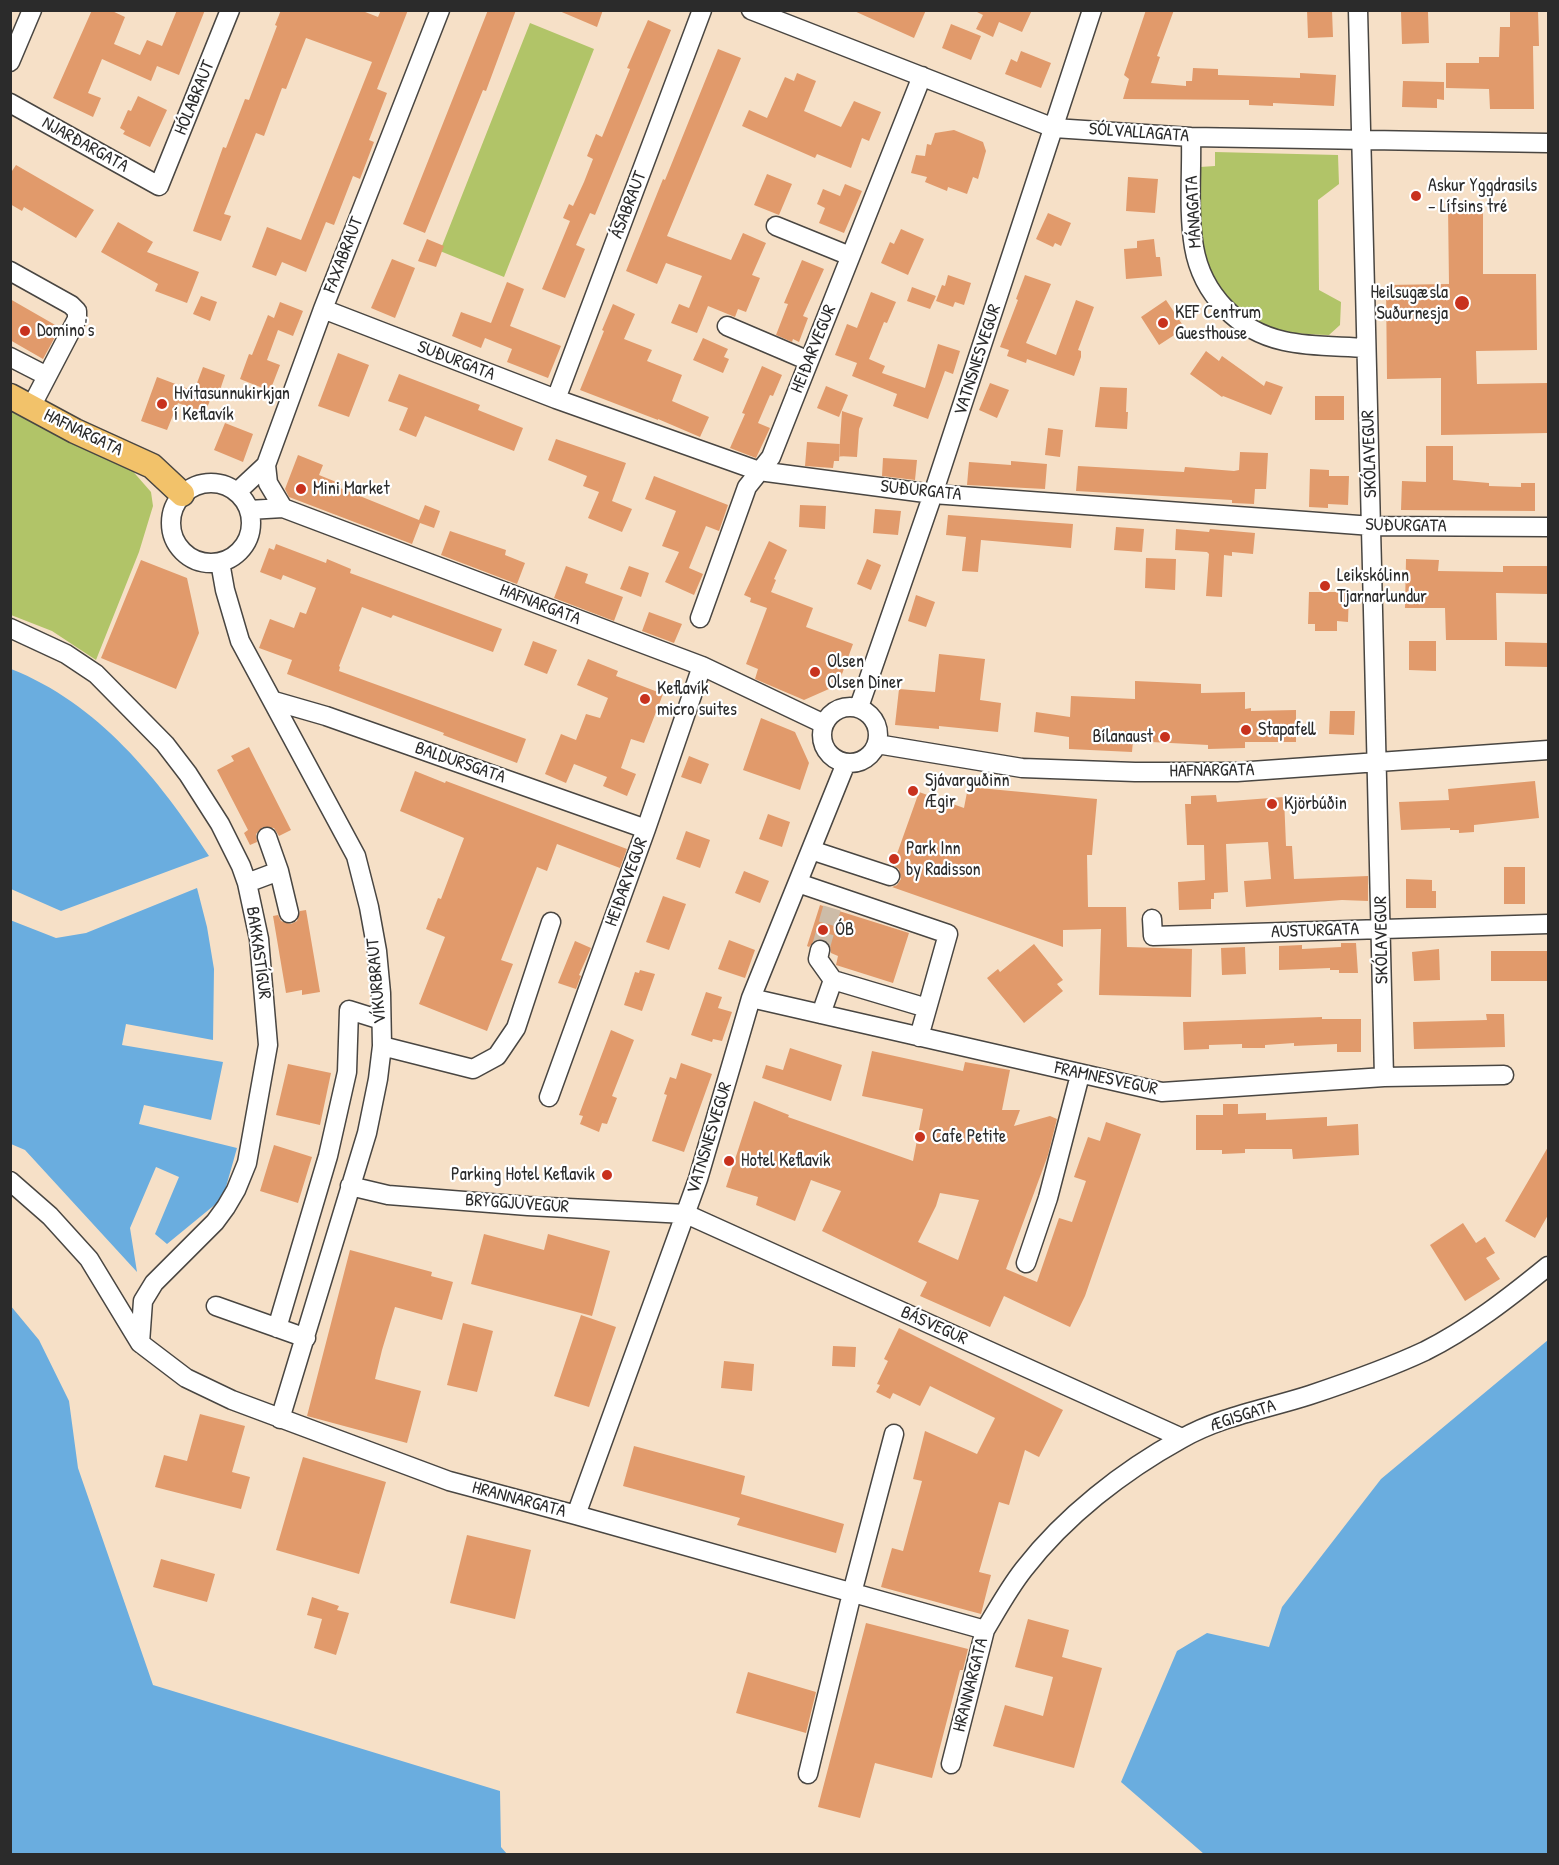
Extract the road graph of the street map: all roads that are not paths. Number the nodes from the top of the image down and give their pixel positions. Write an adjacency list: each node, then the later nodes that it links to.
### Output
1 (32, 10): 8 (street)
2 (230, 10): 15 (street, HÓLABRAUT)
3 (440, 10): 19 (street, FAXABRAUT)
4 (702, 10): 25 (street, ÁSABRAUT)
5 (751, 10): 9 (street, SÓLVALLAGATA)
6 (1092, 10): 11 (street, VATNSNESVEGUR)
7 (1358, 10): 13 (street, SKÓLAVEGUR)
8 (10, 62)
9 (922, 76): 11 (street, SÓLVALLAGATA); 17 (street, HEIÐARVEGUR)
10 (10, 103): 15 (street, NJARÐARGATA)
11 (1054, 128): 12 (street, SÓLVALLAGATA); 31 (street, VATNSNESVEGUR)
12 (1191, 136): 13 (street, SÓLVALLAGATA); 21 (street, MÁNAGATA)
13 (1361, 140): 14 (street, SÓLVALLAGATA); 21 (street, SKÓLAVEGUR)
14 (1548, 143)
15 (159, 186)
16 (776, 226): 17 (street)
17 (850, 256): 23 (street, HEIÐARVEGUR)
18 (10, 271): 24 (street)
19 (323, 309): 25 (street, SUÐURGATA); 27 (street, FAXABRAUT)
20 (727, 326): 23 (street)
21 (1366, 348): 34 (street, SKÓLAVEGUR)
22 (10, 357): 24 (street)
23 (809, 361): 28 (street, HEIÐARVEGUR)
24 (47, 376): 26 (street)
25 (556, 399): 28 (street, SUÐURGATA)
26 (21, 402): 30 (main road, HAFNARGATA)
27 (266, 465): 29 (street, FAXABRAUT); 32 (street)
28 (759, 471): 31 (street, SUÐURGATA); 37 (street, HEIÐARVEGUR)
29 (237, 492): 30 (street); 33 (street)
30 (182, 494): 36 (street)
31 (933, 494): 34 (street, SUÐURGATA); 41 (street, VATNSNESVEGUR)
32 (283, 508): 33 (street, HAFNARGATA); 39 (street, HAFNARGATA)
33 (249, 510): 36 (street)
34 (1372, 526): 35 (street, SUÐURGATA); 45 (street, SKÓLAVEGUR)
35 (1548, 527)
36 (220, 562): 40 (street, VÍKURBRAUT)
37 (700, 618)
38 (10, 628): 52 (street, BAKKASTÍGUR)
39 (702, 666): 42 (street, HAFNARGATA); 47 (street, HEIÐARVEGUR)
40 (274, 700): 47 (street, BALDURSGATA); 64 (street, VÍKURBRAUT)
41 (859, 707): 42 (street); 43 (street)
42 (824, 724): 46 (street)
43 (877, 744): 45 (street, HAFNARGATA); 46 (street)
44 (1548, 750): 45 (street, HAFNARGATA)
45 (1378, 762): 58 (street, SKÓLAVEGUR)
46 (846, 763): 49 (street, VATNSNESVEGUR)
47 (646, 829): 70 (street, HEIÐARVEGUR)
48 (267, 837): 50 (street)
49 (811, 850): 51 (street); 53 (street, VATNSNESVEGUR)
50 (279, 871): 52 (street); 54 (street)
51 (890, 876)
52 (247, 883): 79 (street, BAKKASTÍGUR)
53 (798, 883): 61 (street, VATNSNESVEGUR); 62 (street)
54 (289, 913)
55 (551, 922): 66 (street)
56 (1548, 924): 58 (street, AUSTURGATA)
57 (1153, 928): 58 (street, AUSTURGATA)
58 (1381, 929): 69 (street, SKÓLAVEGUR)
59 (820, 950): 60 (street)
60 (833, 980): 62 (street); 63 (street)
61 (751, 998): 63 (street, FRAMNESVEGUR); 73 (street, VATNSNESVEGUR)
62 (927, 1008): 65 (street)
63 (821, 1014): 65 (street, FRAMNESVEGUR)
64 (381, 1020): 66 (street, VÍKURBRAUT); 77 (street)
65 (919, 1037): 67 (street, FRAMNESVEGUR)
66 (382, 1046): 72 (street, VÍKURBRAUT)
67 (1080, 1075): 69 (street, FRAMNESVEGUR); 74 (street)
68 (1504, 1075): 69 (street, FRAMNESVEGUR)
69 (1384, 1077)
70 (549, 1097)
71 (10, 1181): 79 (street, HRANNARGATA)
72 (350, 1186): 73 (street, BRYGGJUVEGUR); 78 (street, VÍKURBRAUT)
73 (686, 1214): 82 (street, BÁSVEGUR); 83 (street, VATNSNESVEGUR)
74 (1026, 1263)
75 (1548, 1266): 82 (street, ÆGISGATA)
76 (216, 1306): 77 (street)
77 (277, 1328): 78 (street)
78 (306, 1338): 80 (street, VÍKURBRAUT)
79 (140, 1343): 80 (street, HRANNARGATA)
80 (280, 1419): 83 (street, HRANNARGATA)
81 (894, 1434): 84 (street)
82 (1182, 1438): 85 (street, ÆGISGATA)
83 (576, 1515): 84 (street, HRANNARGATA)
84 (852, 1593): 85 (street, HRANNARGATA); 87 (street)
85 (985, 1630): 86 (street, HRANNARGATA)
86 (951, 1764)
87 (808, 1774)

